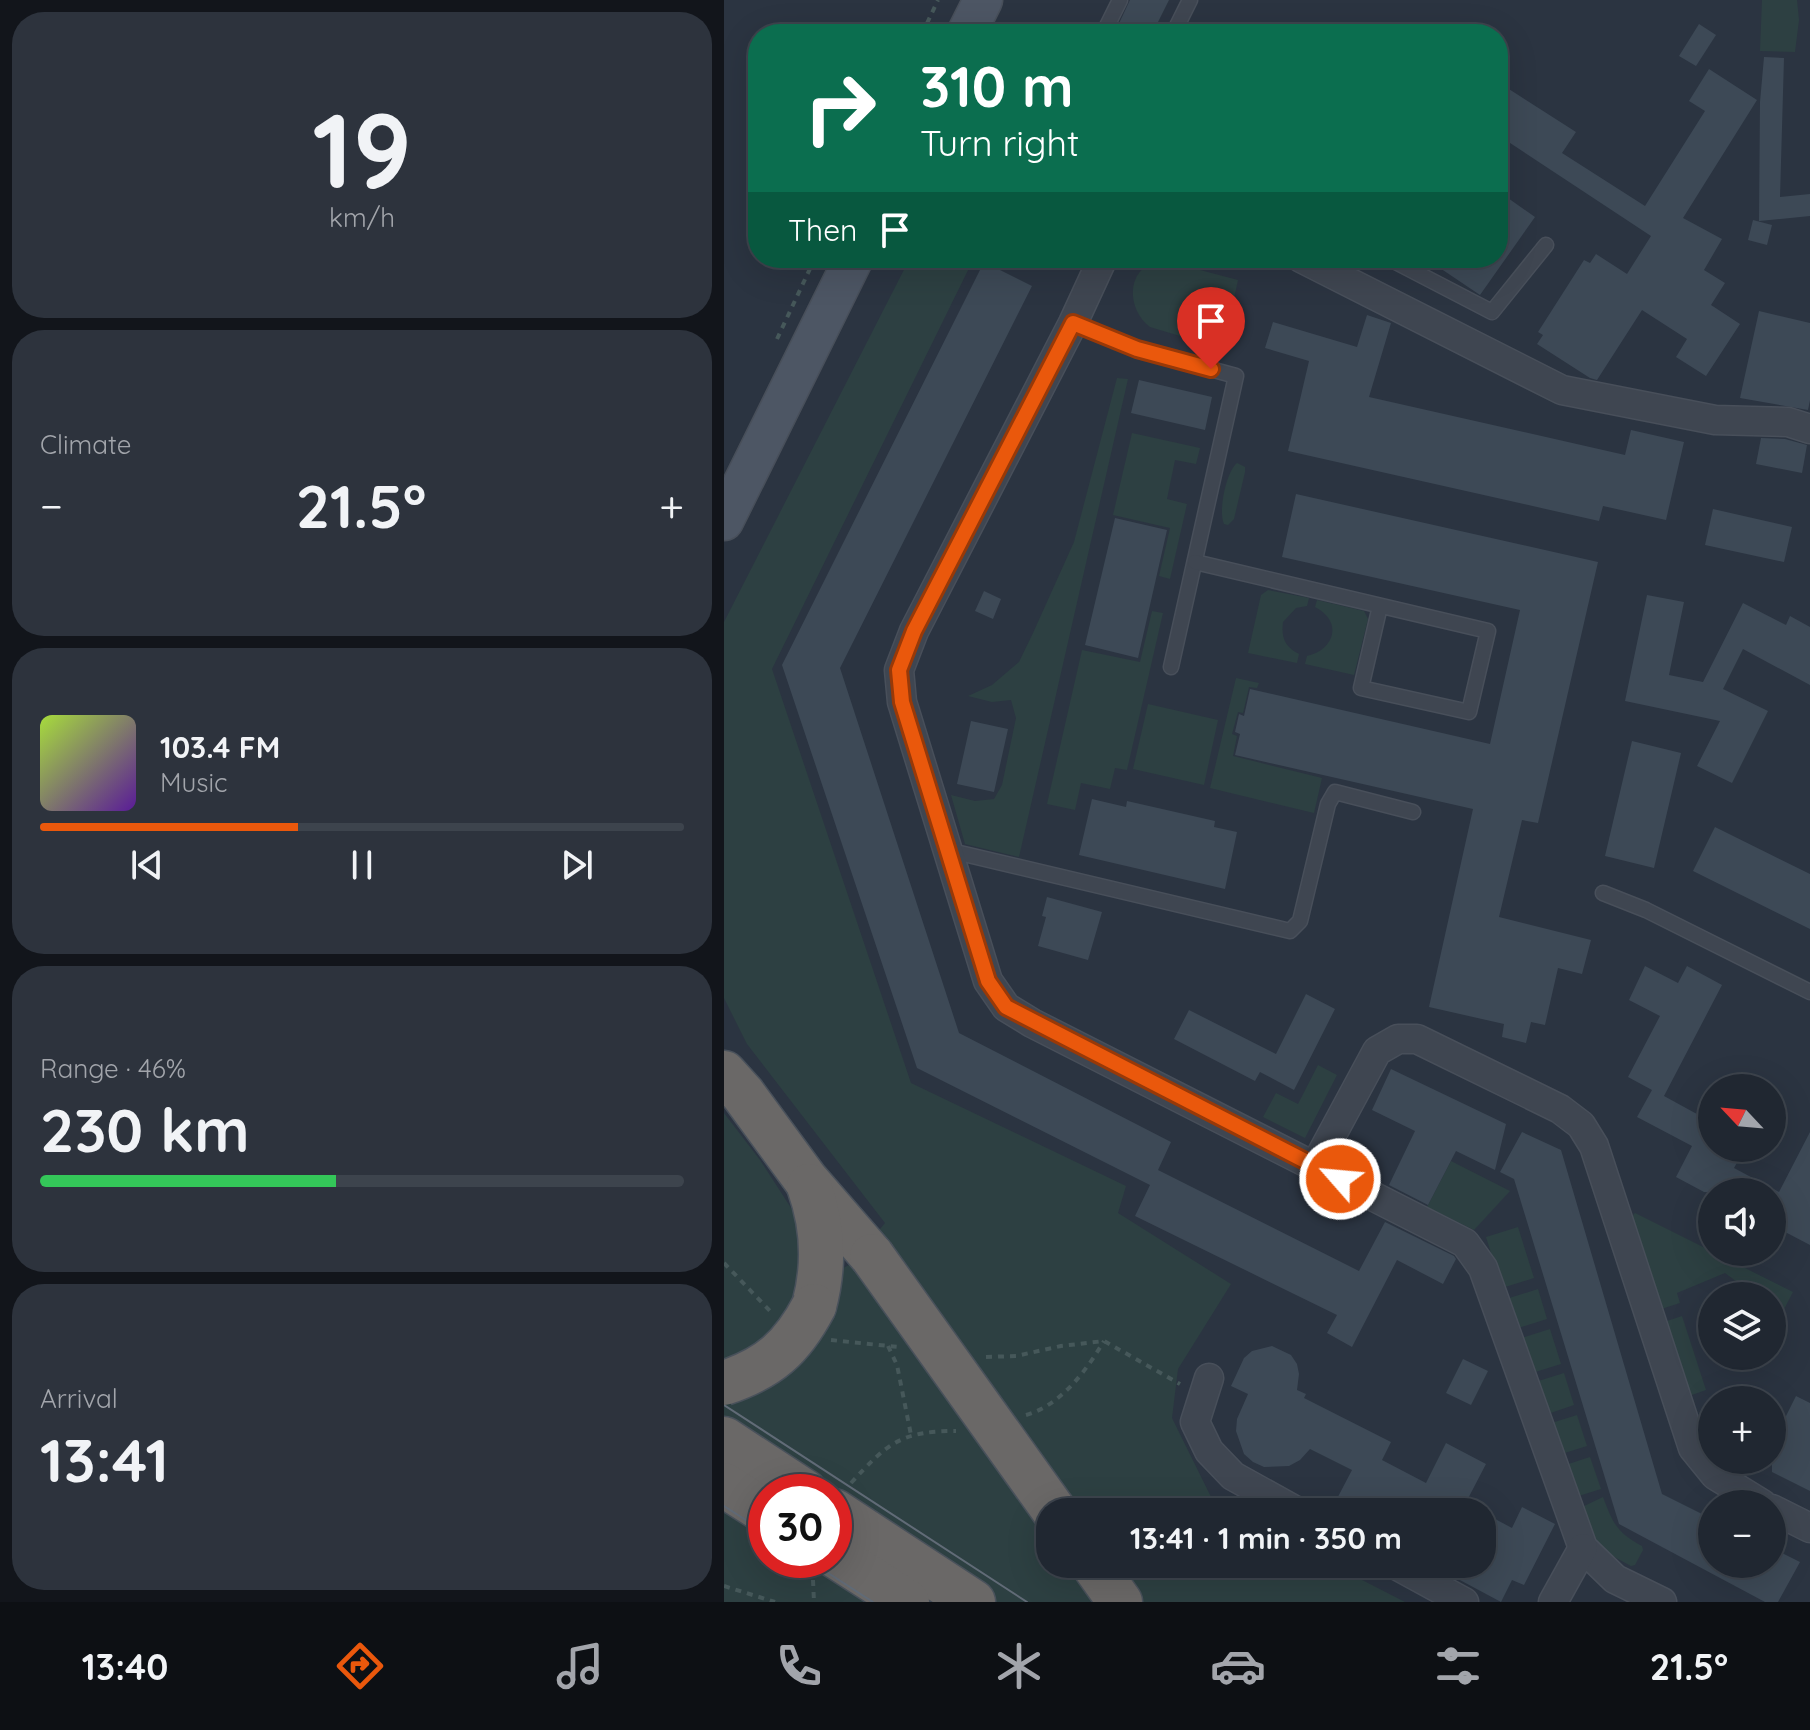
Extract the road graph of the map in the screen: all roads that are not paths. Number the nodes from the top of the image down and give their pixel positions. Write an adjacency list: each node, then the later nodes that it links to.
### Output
1 (983, 0): 4 (main road)
2 (1120, 0): 5 (lane)
3 (1190, 0): 6 (lane)
4 (971, 24)
5 (1108, 24)
6 (1178, 24)
7 (1546, 245): 11 (lane)
8 (849, 268): 14 (main road)
9 (1098, 268): 12 (street)
10 (1321, 268): 13 (street)
11 (1407, 268)
12 (1073, 323): 15 (lane); 19 (street)
13 (1810, 429)
14 (724, 521)
15 (1195, 562): 16 (lane); 17 (lane)
16 (1380, 606): 16 (lane)
17 (1171, 667)
18 (1413, 812): 19 (lane)
19 (946, 850): 23 (street)
20 (1603, 893): 21 (lane)
21 (1810, 992)
22 (730, 1075): 24 (highway)
23 (1315, 1166): 30 (street); 37 (street)
24 (806, 1180): 26 (highway, bridge); 31 (highway, bridge)
25 (1209, 1378): 32 (street)
26 (724, 1383)
27 (724, 1439): 28 (highway)
28 (777, 1474)
29 (724, 1485): 33 (highway)
30 (1739, 1490)
31 (1045, 1498)
32 (1273, 1498)
33 (748, 1500)
34 (1786, 1516): 36 (street)
35 (852, 1523): 42 (highway)
36 (1810, 1528)
37 (1583, 1548): 45 (street); 46 (street)
38 (852, 1567): 41 (highway)
39 (1103, 1578): 43 (highway)
40 (1420, 1578): 44 (street)
41 (907, 1602)
42 (973, 1602)
43 (1120, 1602)
44 (1464, 1602)
45 (1553, 1602)
46 (1662, 1602)

